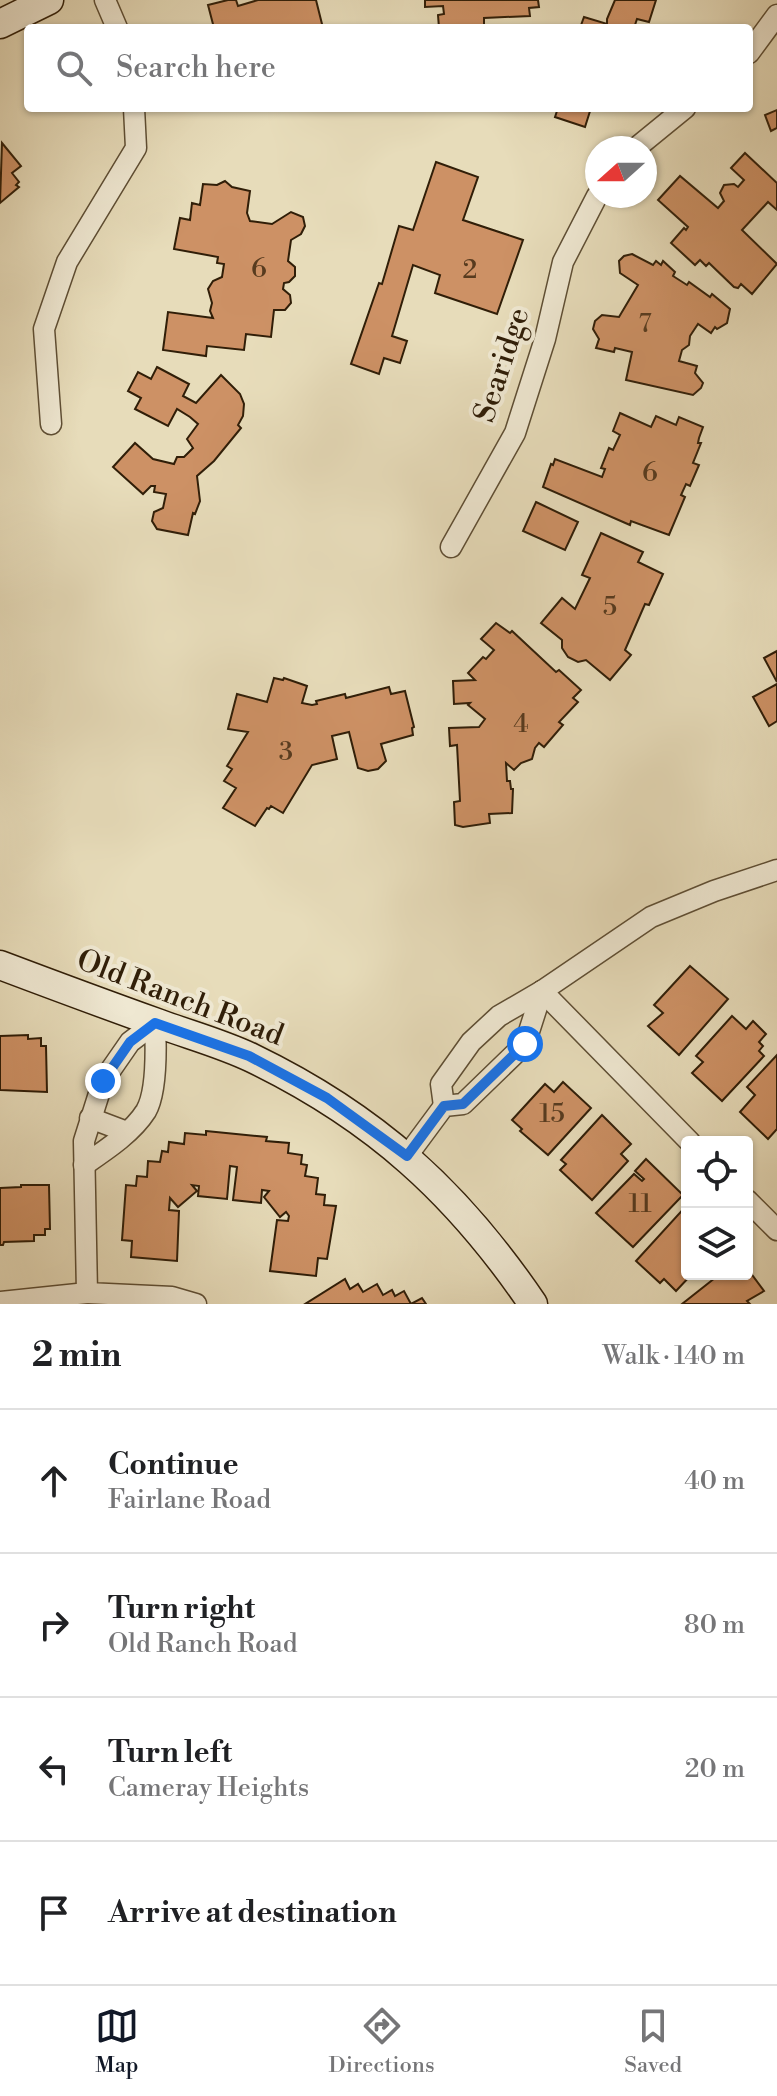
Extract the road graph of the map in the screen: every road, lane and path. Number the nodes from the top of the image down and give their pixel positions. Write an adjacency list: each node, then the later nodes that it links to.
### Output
1 (49, 0): 4 (street)
2 (105, 0): 5 (street)
3 (777, 15): 6 (street)
4 (0, 24)
5 (115, 24)
6 (753, 48)
7 (134, 112): 11 (street)
8 (680, 112): 9 (street)
9 (651, 136)
10 (591, 208): 12 (street, Searidge)
11 (51, 424)
12 (451, 547)
13 (777, 870): 15 (street)
14 (0, 965): 16 (street, Old Ranch Road)
15 (542, 991): 17 (street); 17 (street); 20 (street)
16 (155, 1023): 18 (street); 19 (street); 21 (street, Old Ranch Road)
17 (444, 1106): 21 (street)
18 (90, 1118): 19 (street); 22 (street)
19 (127, 1132): 22 (street)
20 (684, 1136)
21 (407, 1156): 28 (street, Old Ranch Road)
22 (84, 1165): 25 (street)
23 (753, 1206): 24 (street)
24 (777, 1230)
25 (87, 1293): 26 (street); 27 (street)
26 (0, 1302)
27 (196, 1304)
28 (533, 1304)

